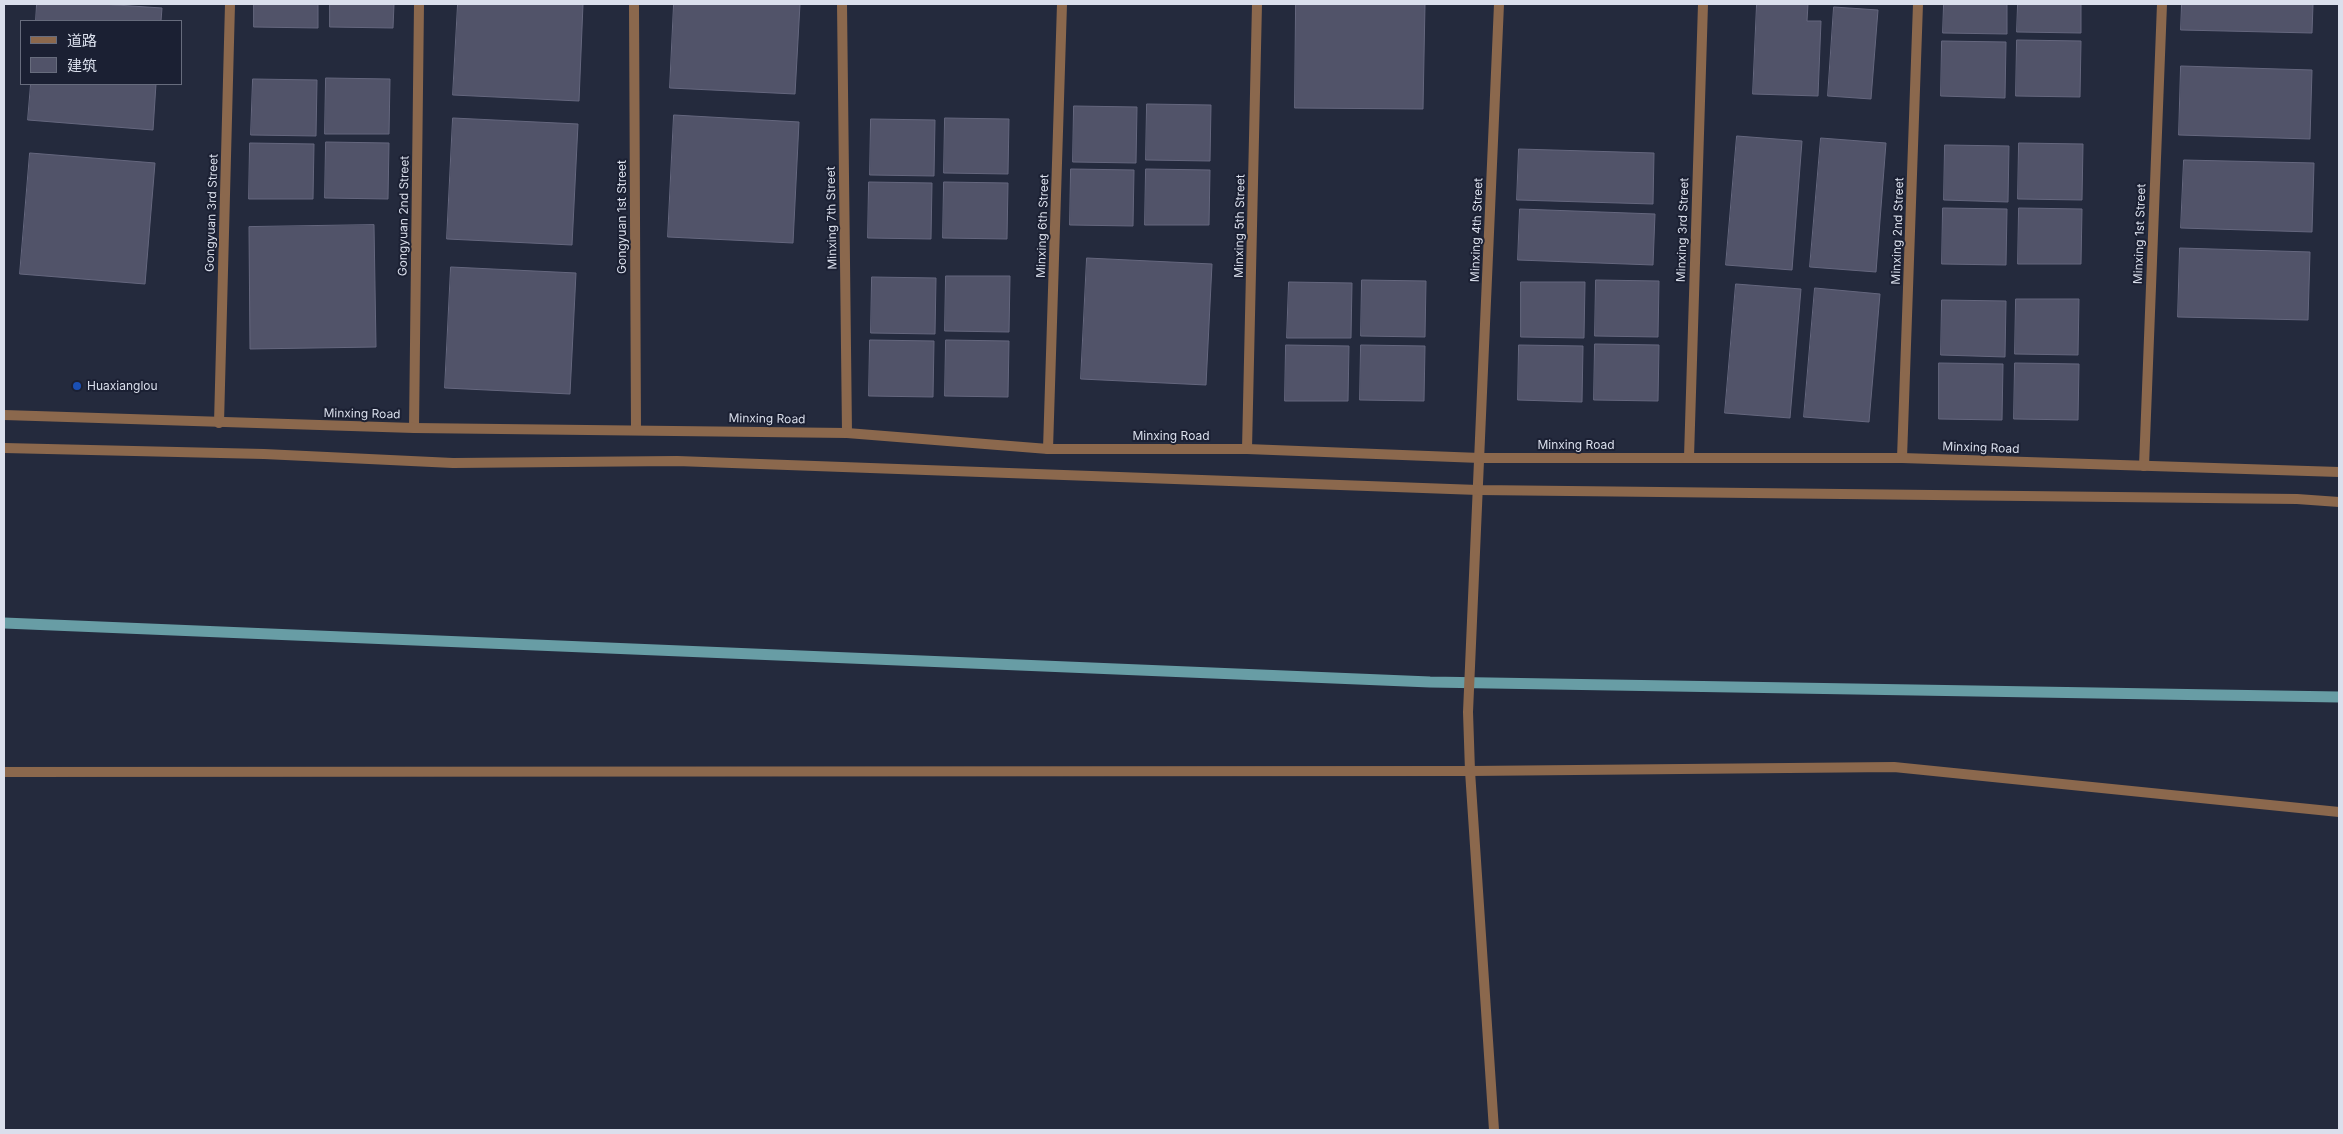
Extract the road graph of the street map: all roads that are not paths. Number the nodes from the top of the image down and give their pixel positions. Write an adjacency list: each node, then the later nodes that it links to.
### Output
1 (230, 4): 12 (street, Gongyuan 3rd Street)
2 (419, 4): 13 (street, Gongyuan 2nd Street)
3 (634, 4): 14 (street, Gongyuan 1st Street)
4 (842, 4): 15 (street, Minxing 7th Street)
5 (1062, 4): 17 (street, Minxing 6th Street)
6 (1257, 4): 18 (street, Minxing 5th Street)
7 (1499, 4): 20 (street, Minxing 4th Street)
8 (1703, 4): 19 (street, Minxing 3rd Street)
9 (1918, 4): 21 (street, Minxing 2nd Street)
10 (2162, 4): 22 (street, Minxing 1st Street)
11 (4, 415): 12 (street, Minxing Road)
12 (219, 423): 13 (street, Minxing Road)
13 (414, 428): 14 (street, Minxing Road)
14 (636, 430): 15 (street, Minxing Road)
15 (847, 433): 17 (street, Minxing Road)
16 (4, 448): 24 (street)
17 (1048, 449): 18 (street, Minxing Road)
18 (1247, 449): 20 (street, Minxing Road)
19 (1689, 457): 20 (street, Minxing Road); 21 (street, Minxing Road)
20 (1480, 458): 24 (street, Minxing 4th Street)
21 (1902, 458): 22 (street, Minxing Road)
22 (2144, 466): 23 (street, Minxing Road)
23 (2339, 472)
24 (1478, 490): 25 (street); 26 (street, Minxing 4th Street)
25 (2339, 502)
26 (1470, 771): 27 (street); 28 (street); 29 (street, Minxing 4th Street)
27 (4, 772)
28 (2339, 812)
29 (1494, 1130)

